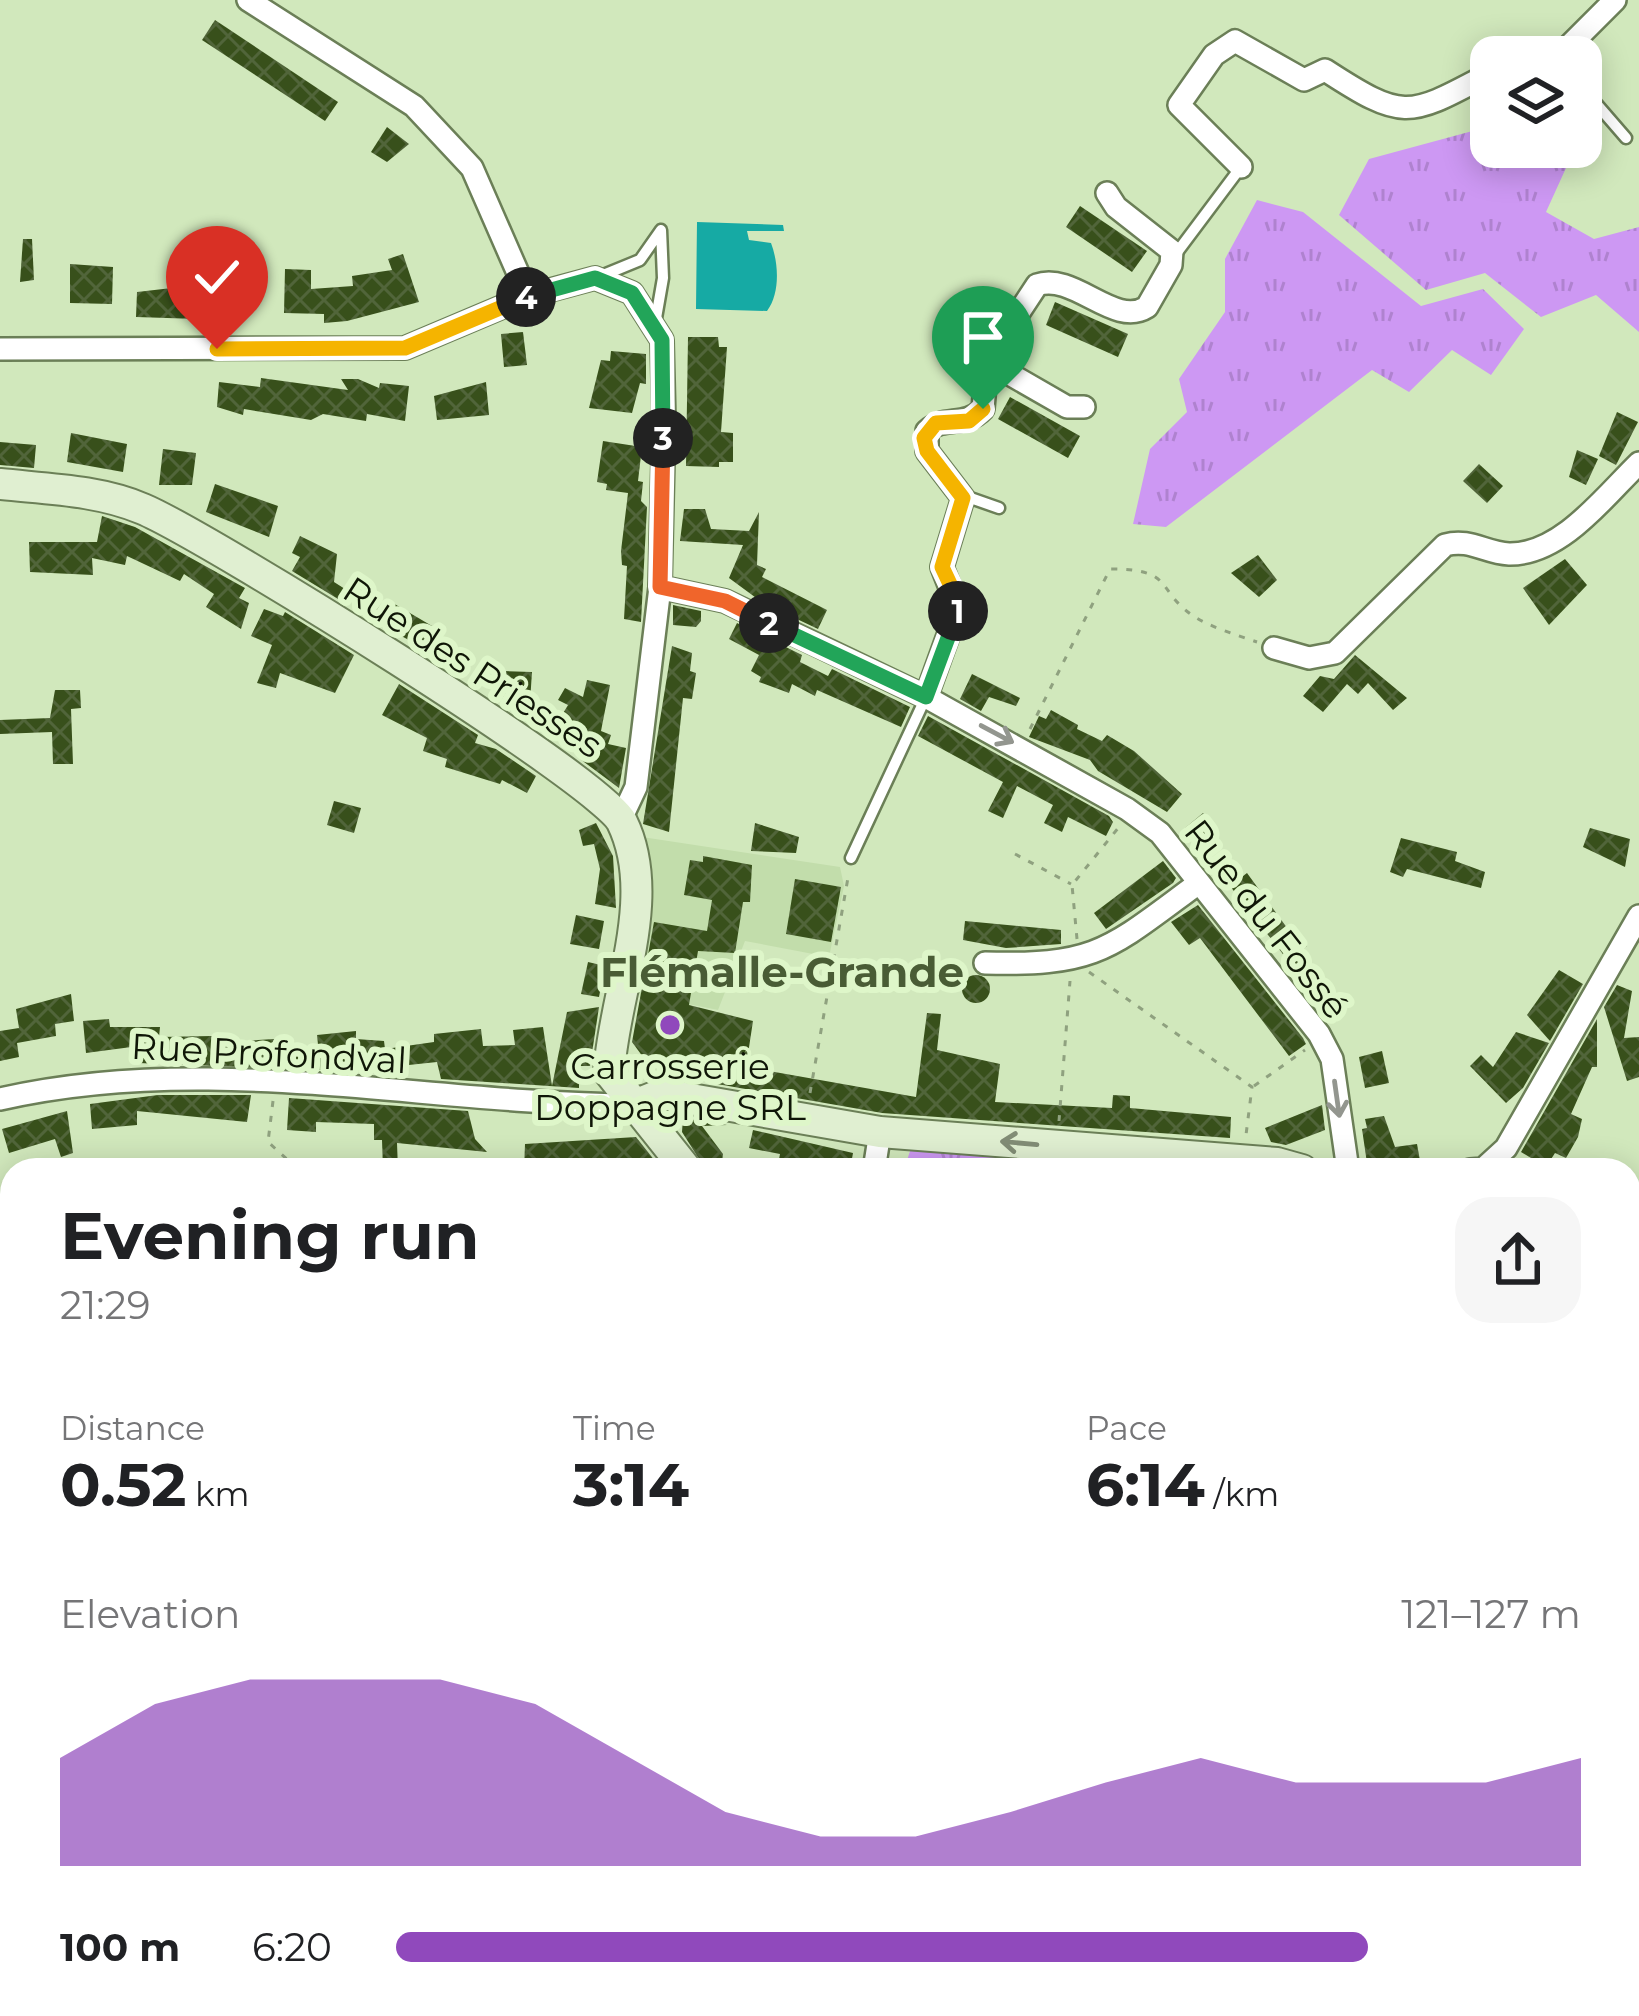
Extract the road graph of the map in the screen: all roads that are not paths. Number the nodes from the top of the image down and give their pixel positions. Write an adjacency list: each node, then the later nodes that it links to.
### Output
1 (248, 0): 11 (street)
2 (1615, 0): 3 (street)
3 (1579, 36)
4 (1470, 84): 7 (street)
5 (1602, 110): 6 (lane)
6 (1626, 138)
7 (1241, 167): 9 (lane)
8 (1107, 193): 9 (street)
9 (1172, 255): 14 (street)
10 (595, 278): 11 (street); 12 (street); 12 (lane)
11 (528, 296): 13 (street)
12 (654, 327): 20 (street)
13 (0, 349)
14 (987, 361): 15 (street); 18 (street)
15 (1084, 406)
16 (1639, 463): 21 (street)
17 (0, 484): 23 (street, Rue des Priesses)
18 (962, 495): 19 (lane); 22 (street)
19 (998, 508)
20 (660, 587): 22 (street, Rue du Fossé); 23 (street)
21 (1274, 648)
22 (926, 697): 24 (lane); 25 (street, Rue du Fossé, one-way to 25)
23 (621, 819): 29 (street)
24 (851, 858)
25 (1196, 884): 27 (street); 34 (street, Rue du Fossé, one-way to 34)
26 (1639, 916): 35 (street)
27 (985, 963)
28 (0, 1099): 29 (street, Rue Profondval)
29 (635, 1105): 30 (street); 31 (street)
30 (880, 1132): 32 (street); 33 (street, one-way to 30)
31 (677, 1158)
32 (876, 1158)
33 (1105, 1158)
34 (1346, 1158)
35 (1496, 1158)

